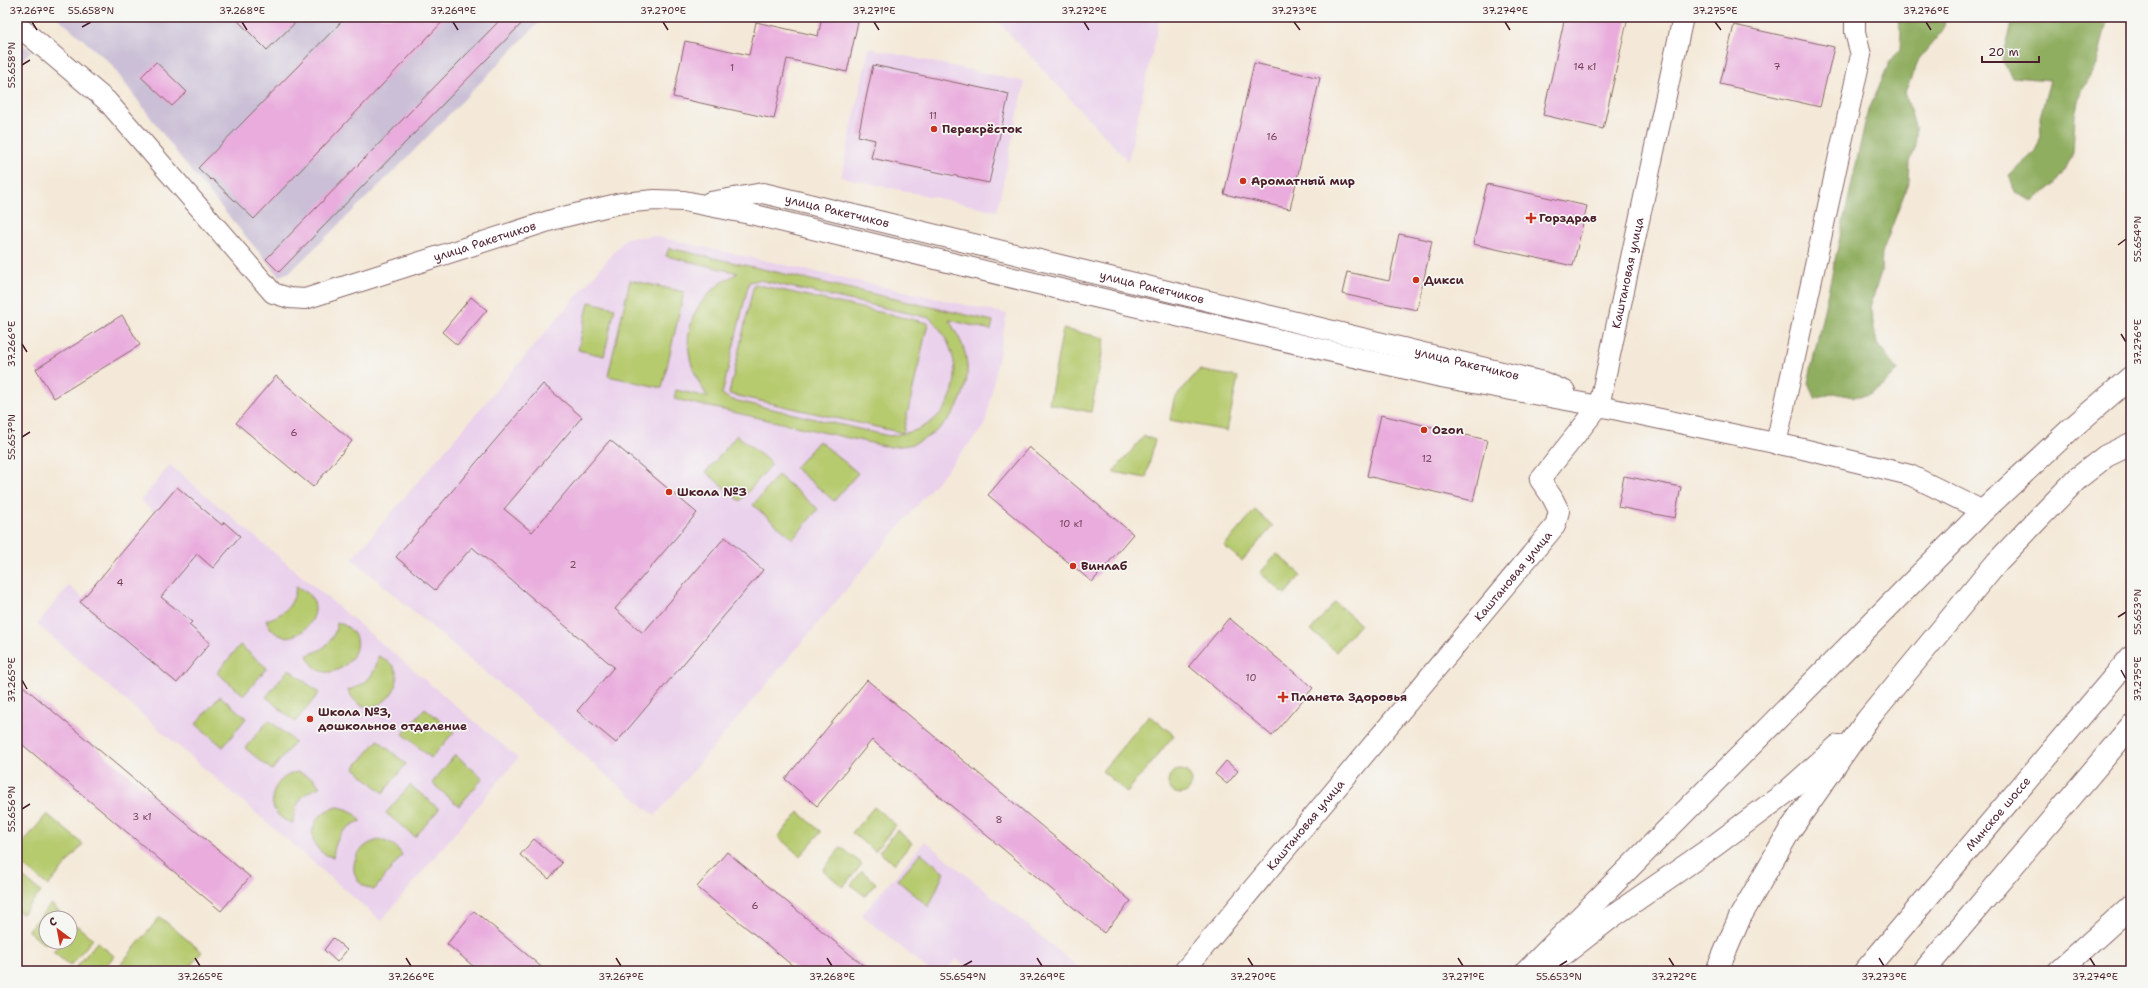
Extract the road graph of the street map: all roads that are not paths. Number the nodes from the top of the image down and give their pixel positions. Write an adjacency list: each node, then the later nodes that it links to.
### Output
1 (1683, 17): 5 (street, Каштановая улица)
2 (1855, 17): 6 (street)
3 (17, 25): 5 (street, улица Ракетчиков)
4 (2131, 377): 8 (main road)
5 (1600, 406): 6 (street, улица Ракетчиков); 13 (street, Каштановая улица)
6 (1776, 444): 8 (street, улица Ракетчиков)
7 (2131, 444): 10 (main road)
8 (1983, 511): 14 (main road)
9 (2131, 657): 17 (main road, Минское шоссе)
10 (1867, 720): 15 (main road); 16 (main road)
11 (2131, 726): 18 (main road)
12 (2131, 906): 19 (main road)
13 (1184, 971)
14 (1527, 971)
15 (1542, 971)
16 (1717, 971)
17 (1865, 971)
18 (1924, 971)
19 (2059, 971)

